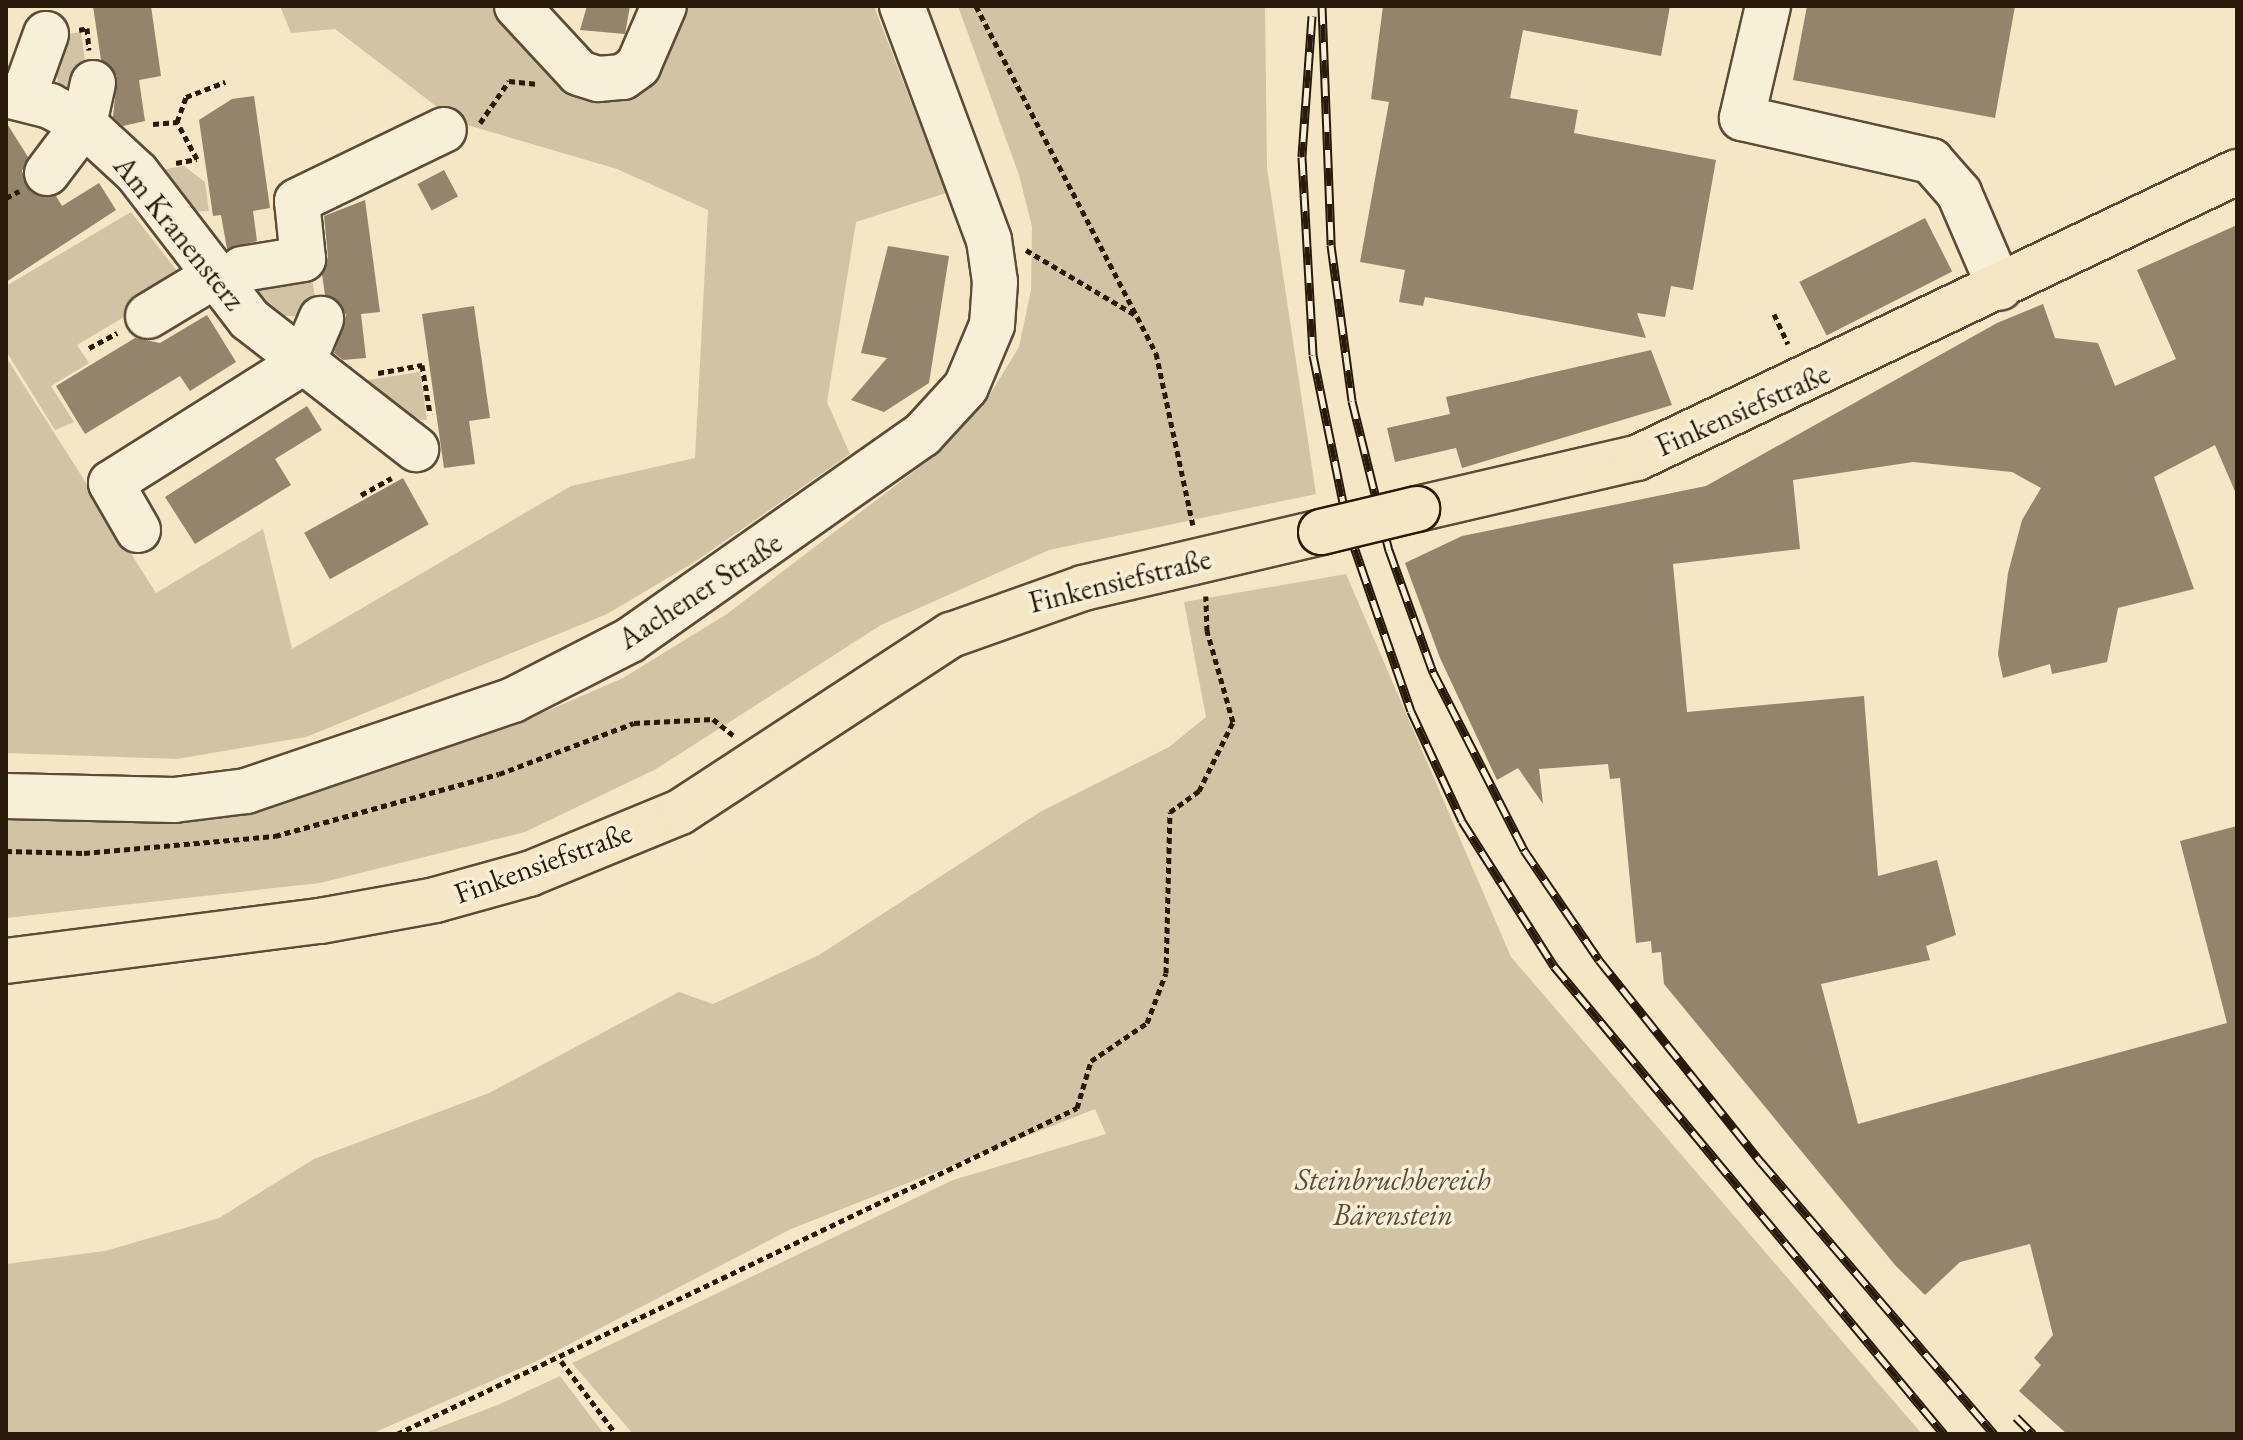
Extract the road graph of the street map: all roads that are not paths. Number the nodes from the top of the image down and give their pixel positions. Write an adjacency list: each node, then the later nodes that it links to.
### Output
1 (517, 6): 2 (street)
2 (664, 6)
3 (902, 6): 18 (street, Aachener Straße)
4 (1768, 6): 12 (street)
5 (46, 34): 6 (street)
6 (14, 96): 7 (street, Am Kranensterz)
7 (88, 103): 10 (street); 11 (street, Am Kranensterz)
8 (458, 127): 11 (street)
9 (2237, 172): 12 (main road, Finkensiefstraße)
10 (47, 173)
11 (229, 272): 13 (street); 15 (street, Am Kranensterz)
12 (2000, 288): 19 (main road, Finkensiefstraße, bridge)
13 (148, 316)
14 (321, 319): 15 (street)
15 (303, 362): 16 (street, Am Kranensterz); 17 (street)
16 (423, 432)
17 (138, 530)
18 (6, 796)
19 (6, 961)

